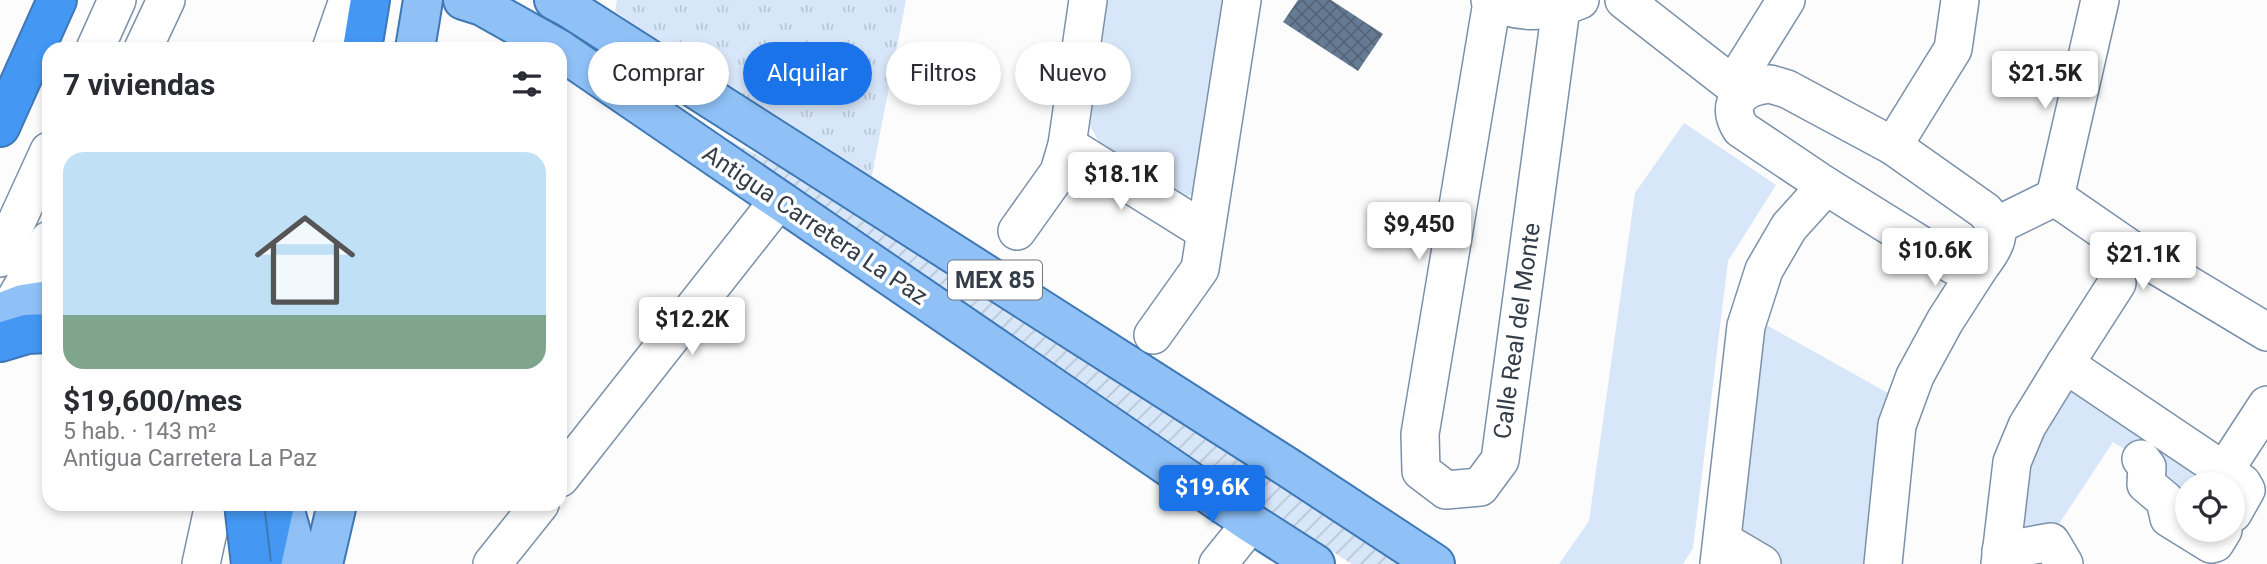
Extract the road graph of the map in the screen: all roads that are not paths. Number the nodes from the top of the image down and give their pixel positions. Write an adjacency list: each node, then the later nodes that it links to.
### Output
1 (38, 0): 26 (main road)
2 (57, 0): 28 (highway)
3 (117, 0): 18 (street)
4 (166, 0): 19 (street)
5 (349, 0): 20 (street); 21 (street)
6 (370, 0): 22 (highway)
7 (424, 0): 23 (main road)
8 (463, 0): 24 (main road, Antigua Carretera La Paz / MEX 85)
9 (554, 0): 66 (main road, Antigua Carretera La Paz / MEX 85)
10 (1088, 0): 29 (street)
11 (1242, 0): 37 (street)
12 (1624, 0): 27 (street)
13 (1786, 0): 27 (street)
14 (1960, 0): 30 (street)
15 (2100, 0): 33 (street)
16 (1491, 1): 17 (street); 17 (street, Calle Real del Monte)
17 (1571, 4)
18 (98, 42)
19 (146, 42)
20 (334, 42)
21 (345, 42)
22 (363, 42)
23 (416, 42)
24 (538, 42)
25 (567, 61): 34 (main road, Antigua Carretera La Paz / MEX 85)
26 (0, 82)
27 (1738, 89): 30 (street); 32 (street)
28 (0, 127)
29 (1067, 145): 36 (street); 37 (street)
30 (1893, 146): 35 (street)
31 (42, 165): 39 (street)
32 (1826, 186): 40 (street); 57 (street)
33 (2055, 197): 35 (street); 43 (street)
34 (779, 201): 49 (street); 55 (main road, Antigua Carretera La Paz / MEX 85)
35 (1996, 226): 40 (street)
36 (1017, 231)
37 (1205, 231): 45 (street)
38 (42, 257): 42 (street)
39 (0, 258)
40 (1979, 268): 68 (street)
41 (2117, 283): 46 (street)
42 (19, 312): 44 (highway)
43 (2267, 332)
44 (42, 333)
45 (1153, 335)
46 (2065, 364): 50 (street); 59 (street)
47 (2267, 405): 50 (street)
48 (2141, 459): 54 (street)
49 (567, 469)
50 (2224, 471)
51 (212, 511): 60 (street)
52 (335, 511): 62 (main road)
53 (534, 511): 63 (street)
54 (2175, 522)
55 (1251, 523): 64 (street); 65 (main road, Antigua Carretera La Paz / MEX 85)
56 (259, 527): 61 (main road)
57 (1721, 553): 67 (street)
58 (2057, 553): 59 (street)
59 (2001, 558)
60 (201, 564)
61 (300, 564)
62 (323, 564)
63 (492, 564)
64 (1218, 564)
65 (1315, 564)
66 (1435, 564)
67 (1762, 564)
68 (1883, 564)

